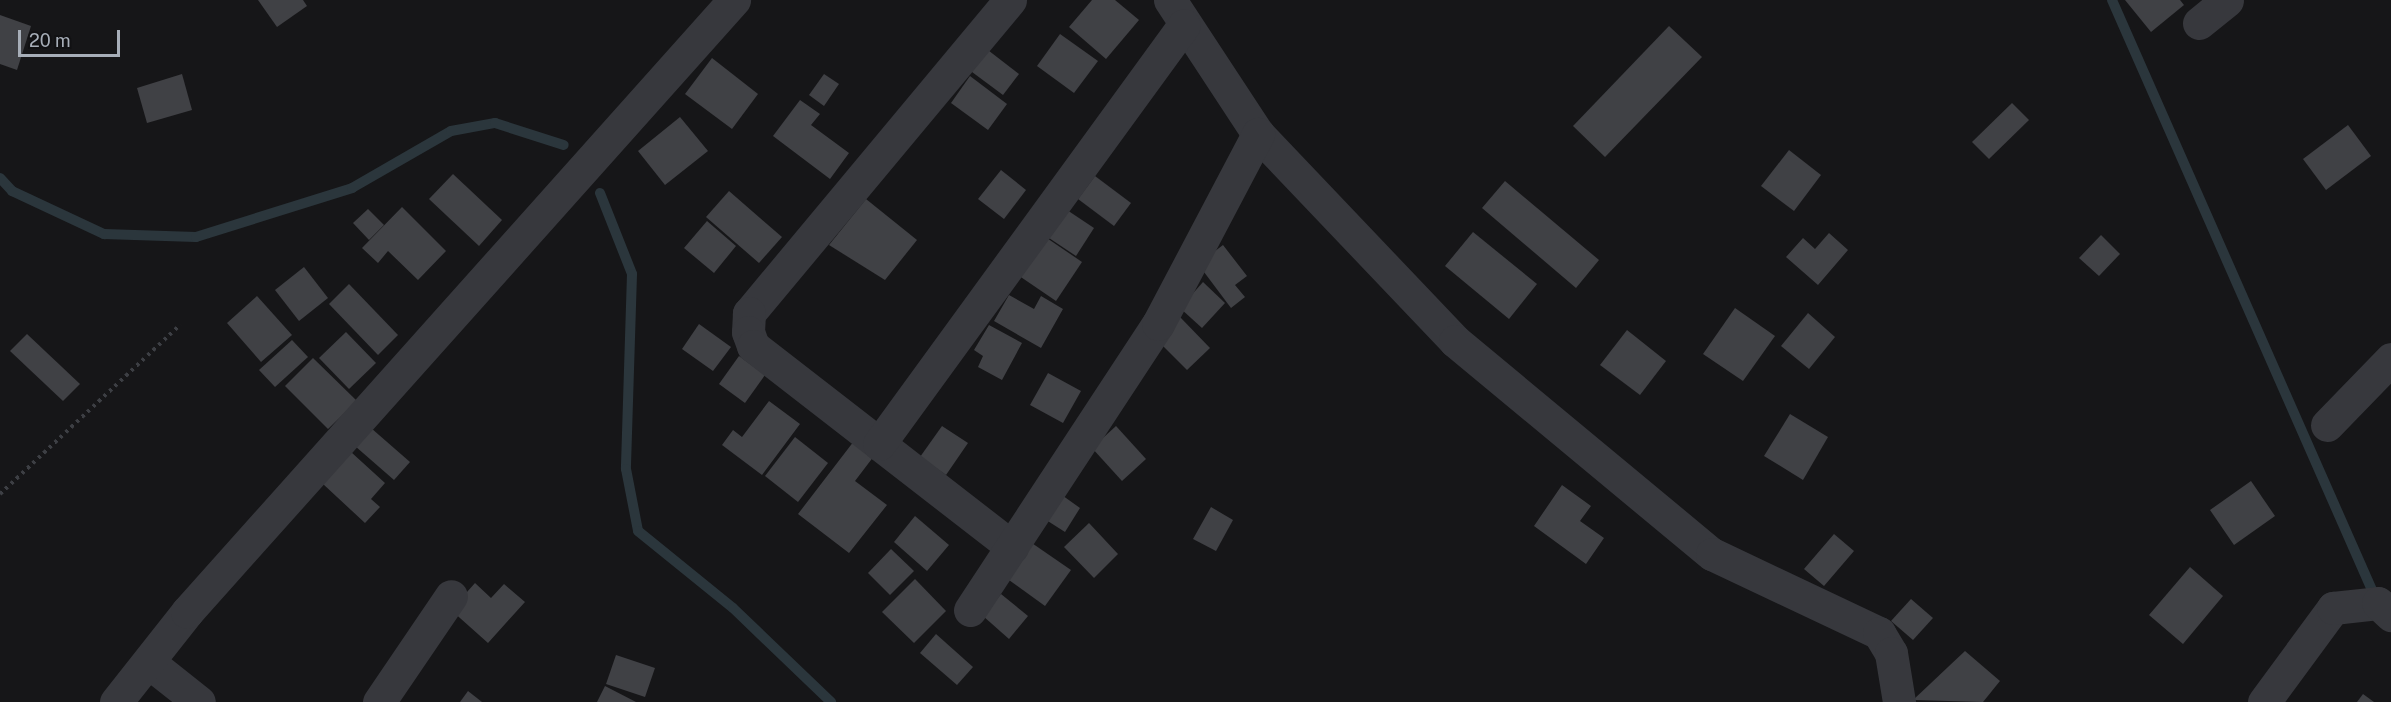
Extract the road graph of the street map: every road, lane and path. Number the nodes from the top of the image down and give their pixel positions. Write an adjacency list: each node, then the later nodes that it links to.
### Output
1 (734, 0): 16 (street)
2 (1010, 0): 10 (street)
3 (2227, 0): 5 (street)
4 (1177, 13): 6 (street); 10 (street)
5 (2199, 23)
6 (1258, 134): 12 (street); 20 (street)
7 (180, 325): 11 (path)
8 (2391, 359): 9 (street)
9 (2327, 425)
10 (879, 444): 12 (street)
11 (0, 494)
12 (1012, 547): 14 (street)
13 (452, 596): 19 (street)
14 (970, 610)
15 (2391, 615): 21 (street)
16 (151, 664): 17 (street); 18 (street)
17 (116, 702)
18 (199, 702)
19 (379, 702)
20 (1899, 702)
21 (2264, 702)

